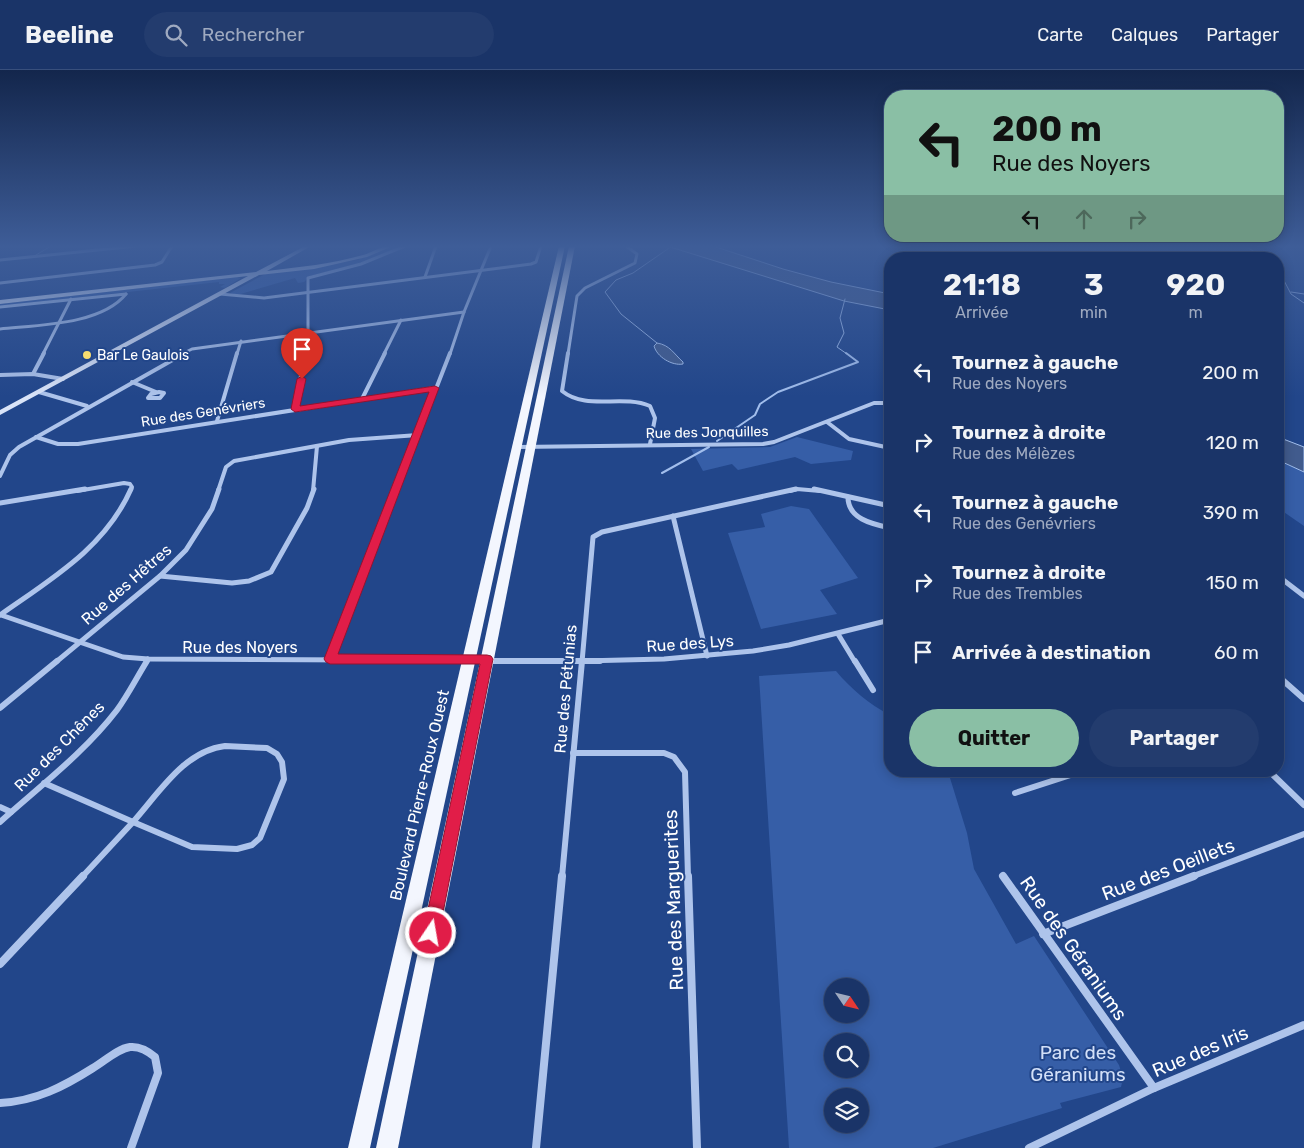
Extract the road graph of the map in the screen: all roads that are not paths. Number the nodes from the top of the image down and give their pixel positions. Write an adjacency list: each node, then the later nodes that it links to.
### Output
1 (31, 296): 14 (main road)
2 (35, 296): 14 (main road)
3 (101, 296): 13 (street)
4 (124, 296): 18 (street)
5 (216, 296): 24 (main road)
6 (241, 296): 7 (street)
7 (271, 296)
8 (308, 296): 20 (street)
9 (471, 296): 16 (street)
10 (552, 296): 40 (main road, Boulevard Pierre-Roux Ouest)
11 (560, 296): 40 (main road, Boulevard Pierre-Roux Ouest)
12 (577, 296): 38 (street)
13 (71, 299): 15 (street); 18 (street)
14 (0, 300)
15 (0, 307)
16 (464, 312): 17 (street); 26 (street)
17 (401, 320): 20 (street); 29 (street)
18 (59, 322): 19 (street); 22 (street)
19 (0, 329)
20 (308, 333): 21 (street); 32 (street)
21 (241, 342): 25 (street); 34 (street)
22 (33, 374): 23 (street); 24 (street)
23 (0, 375)
24 (63, 379): 27 (main road)
25 (132, 382): 28 (street); 31 (street)
26 (435, 388): 29 (street, Rue des Genévriers); 36 (street)
27 (39, 392): 31 (street); 33 (main road)
28 (156, 392)
29 (362, 399): 32 (street, Rue des Genévriers)
30 (884, 404): 35 (street, Rue des Jonquilles)
31 (87, 406): 37 (street)
32 (295, 409): 34 (street, Rue des Genévriers)
33 (0, 413)
34 (217, 420): 37 (street, Rue des Genévriers)
35 (827, 422): 38 (street, Rue des Jonquilles); 41 (street)
36 (418, 435): 39 (street, Rue des Hêtres); 57 (street)
37 (36, 437): 42 (street)
38 (650, 444): 40 (street, Rue des Jonquilles)
39 (317, 446): 48 (street, Rue des Hêtres); 48 (street)
40 (524, 447): 58 (main road, Boulevard Pierre-Roux Ouest); 59 (main road, Boulevard Pierre-Roux Ouest)
41 (884, 447)
42 (0, 476)
43 (848, 497): 45 (street, Rue des Pétunias); 46 (street, Rue des Pétunias); 47 (street)
44 (0, 503): 51 (street)
45 (884, 505)
46 (673, 516): 55 (street); 60 (street, Rue des Pétunias)
47 (884, 526)
48 (160, 576): 54 (street, Rue des Hêtres)
49 (1284, 581): 50 (street)
50 (1304, 596)
51 (0, 615): 54 (street, Rue des Noyers)
52 (884, 622): 53 (street, Rue des Lys)
53 (838, 634): 55 (street, Rue des Lys); 62 (street)
54 (80, 641): 56 (street, Rue des Noyers); 64 (street, Rue des Hêtres)
55 (707, 656): 60 (street, Rue des Lys)
56 (148, 659): 57 (street, Rue des Noyers); 68 (street, Rue des Chênes)
57 (330, 659): 59 (street, Rue des Noyers)
58 (487, 659): 59 (street, Rue des Noyers); 60 (street, Rue des Lys); 84 (main road, Boulevard Pierre-Roux Ouest)
59 (468, 660): 83 (main road, Boulevard Pierre-Roux Ouest)
60 (582, 661): 65 (street, Rue des Pétunias)
61 (1284, 681): 63 (street)
62 (872, 690)
63 (1304, 699)
64 (0, 708)
65 (573, 753): 85 (street, Rue des Pétunias); 86 (street, Rue des Marguerites)
66 (1065, 777): 69 (street)
67 (1275, 777): 70 (street)
68 (44, 784): 72 (street, Rue des Chênes); 73 (street)
69 (1015, 794)
70 (1304, 805)
71 (0, 806): 72 (street)
72 (11, 812): 74 (street, Rue des Chênes)
73 (134, 821): 73 (street); 78 (street)
74 (0, 822)
75 (1304, 834): 77 (street, Rue des Oeillets)
76 (1003, 876): 77 (street, Rue des Géraniums)
77 (1043, 934): 80 (street, Rue des Géraniums)
78 (0, 964)
79 (1304, 1025): 80 (street, Rue des Iris)
80 (1154, 1088): 87 (street, Rue des Iris)
81 (0, 1103): 82 (street)
82 (130, 1148)
83 (358, 1148)
84 (387, 1148)
85 (536, 1148)
86 (697, 1148)
87 (1030, 1148)

